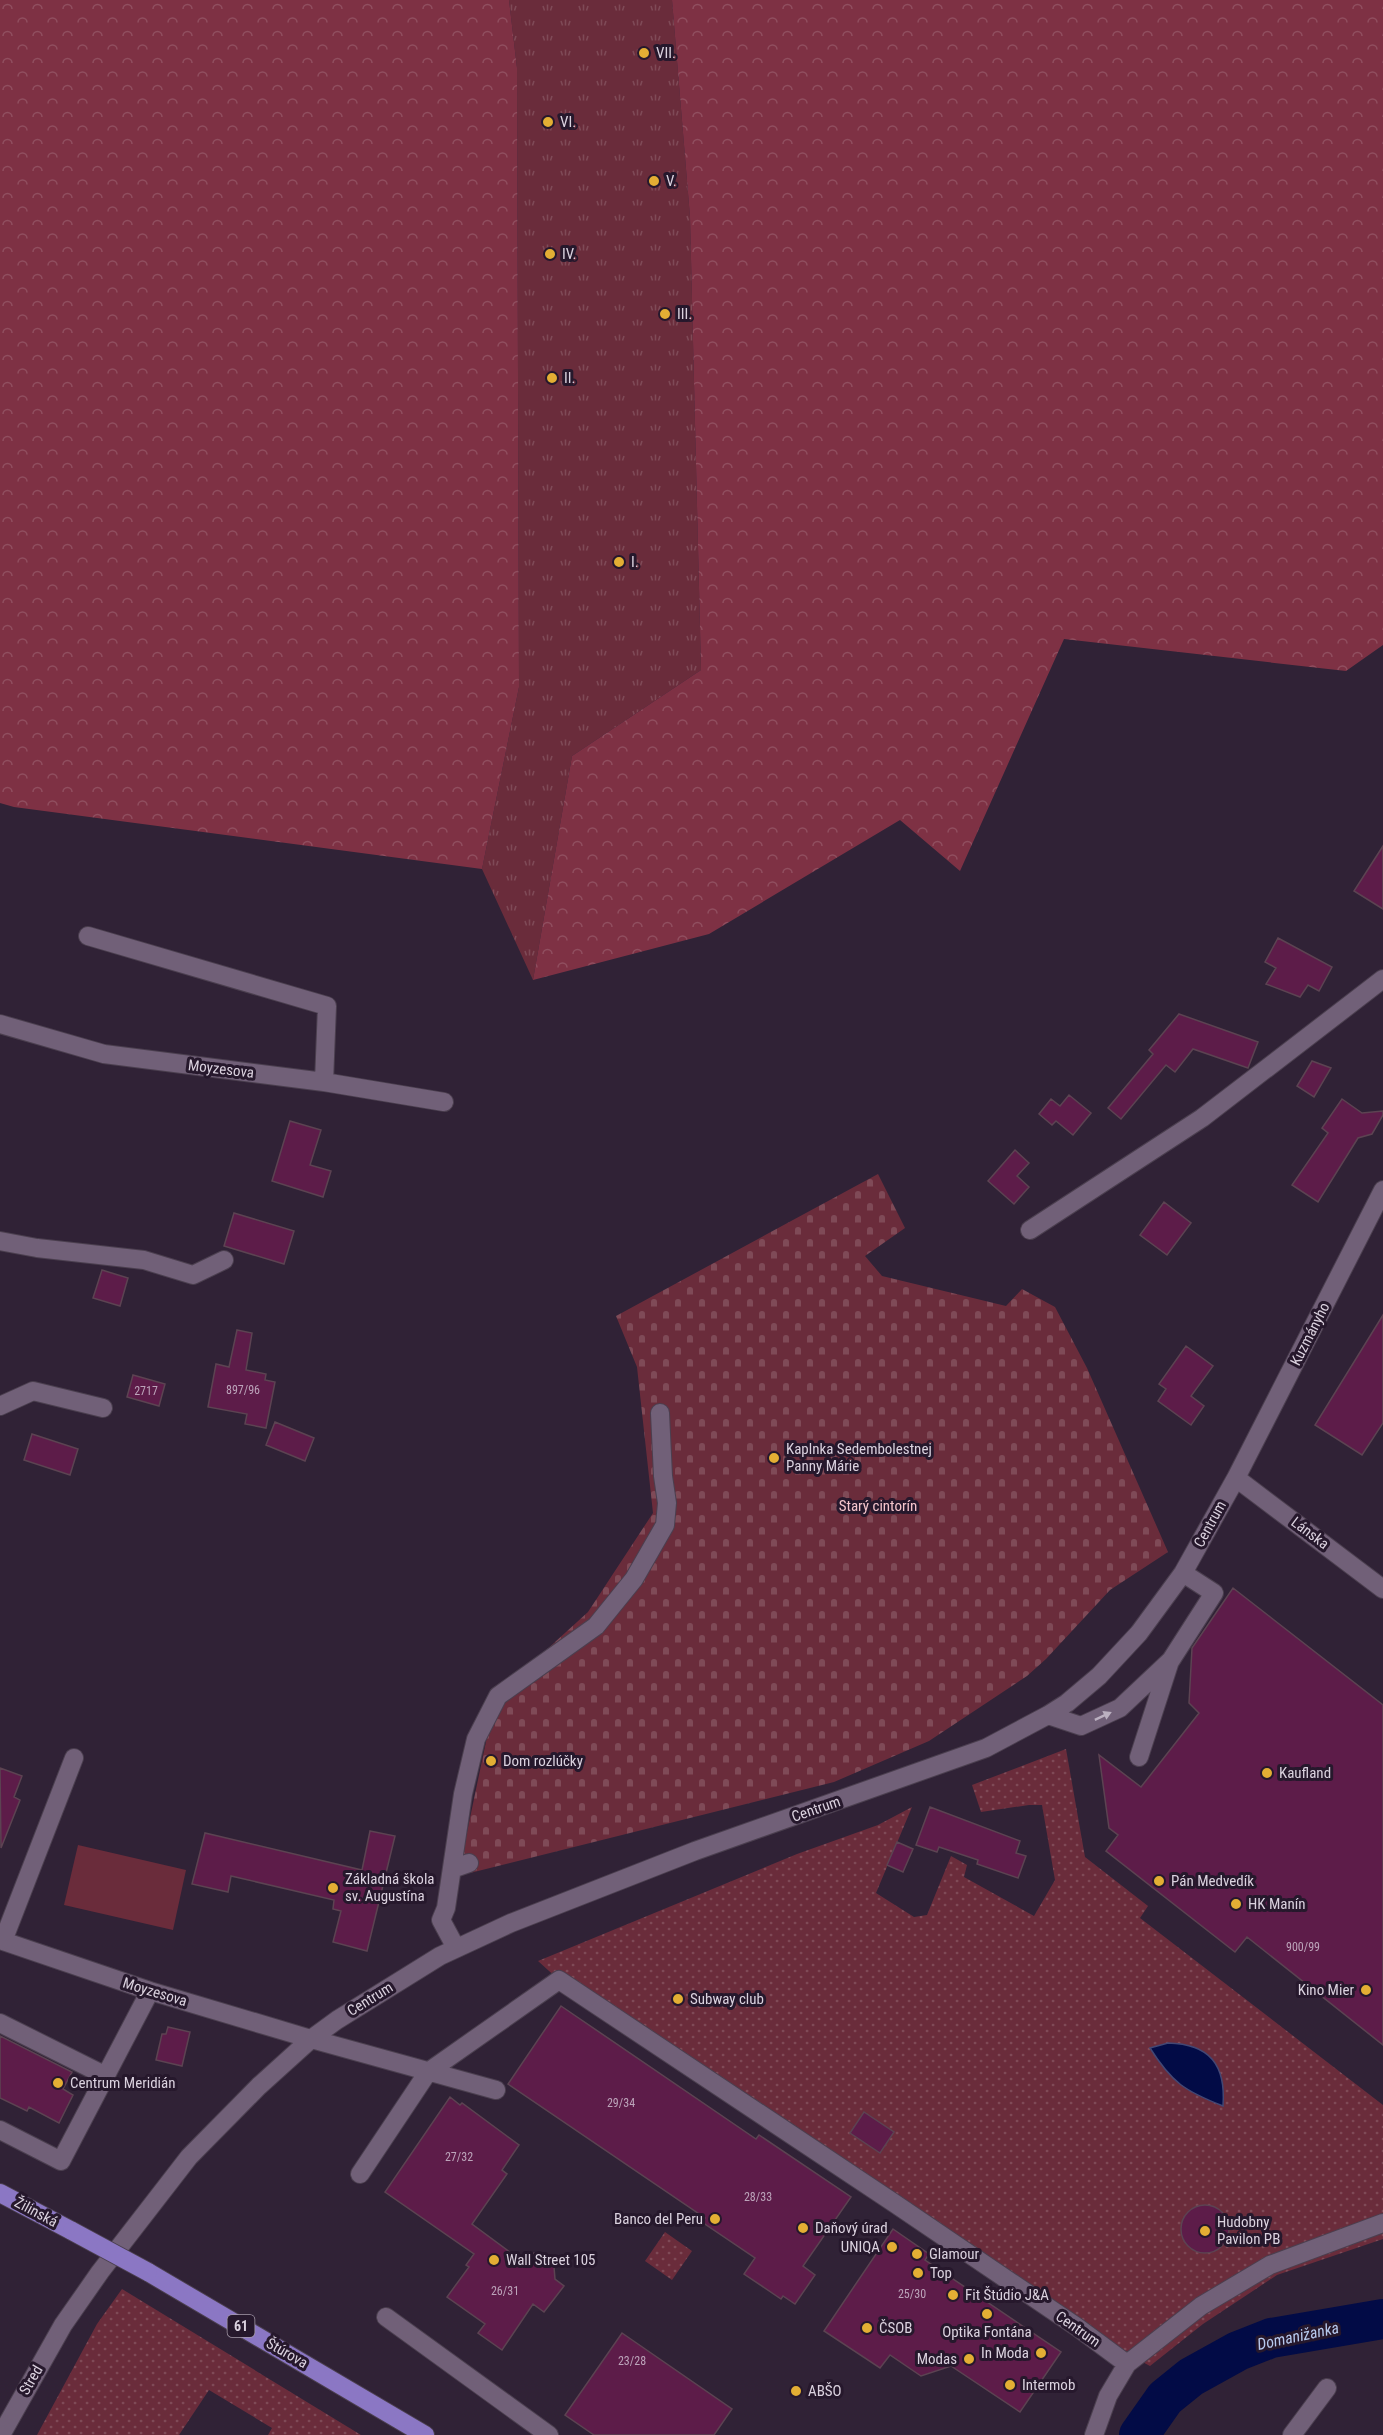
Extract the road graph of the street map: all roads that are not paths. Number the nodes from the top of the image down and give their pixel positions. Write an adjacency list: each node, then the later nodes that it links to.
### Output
1 (88, 936): 4 (street)
2 (1383, 979): 7 (street)
3 (0, 1024): 4 (street, Moyzesova)
4 (324, 1082): 5 (street, Moyzesova)
5 (444, 1102)
6 (1383, 1190): 13 (street, Kuzmányho)
7 (1030, 1230)
8 (0, 1241): 9 (street)
9 (224, 1260)
10 (1, 1407): 11 (street)
11 (103, 1408)
12 (660, 1413): 21 (street)
13 (1236, 1478): 14 (street, Centrum); 15 (street, Lánska)
14 (1183, 1573): 16 (street); 17 (street, Centrum)
15 (1383, 1589)
16 (1171, 1660): 17 (street, one-way to 16); 18 (street)
17 (1048, 1715): 21 (street, Centrum)
18 (1139, 1757)
19 (74, 1758): 20 (street)
20 (1, 1941): 22 (street, Moyzesova)
21 (456, 1948): 24 (street, Centrum)
22 (150, 1991): 24 (street, Moyzesova); 26 (street)
23 (0, 2023): 26 (street)
24 (311, 2039): 25 (street); 31 (street, Centrum)
25 (428, 2072): 27 (street); 29 (street, Centrum); 35 (street, Centrum)
26 (106, 2076): 28 (street)
27 (496, 2090)
28 (0, 2130)
29 (360, 2174)
30 (0, 2193): 33 (main road, Žilinská / 61, bridge)
31 (149, 2208): 37 (street, Stred)
32 (1383, 2223): 35 (street)
33 (148, 2272): 38 (main road, Štúrova / 61)
34 (386, 2317): 39 (street)
35 (1127, 2364): 40 (street)
36 (1328, 2388): 41 (street)
37 (1, 2435)
38 (426, 2435)
39 (549, 2435)
40 (1094, 2435)
41 (1292, 2435)

